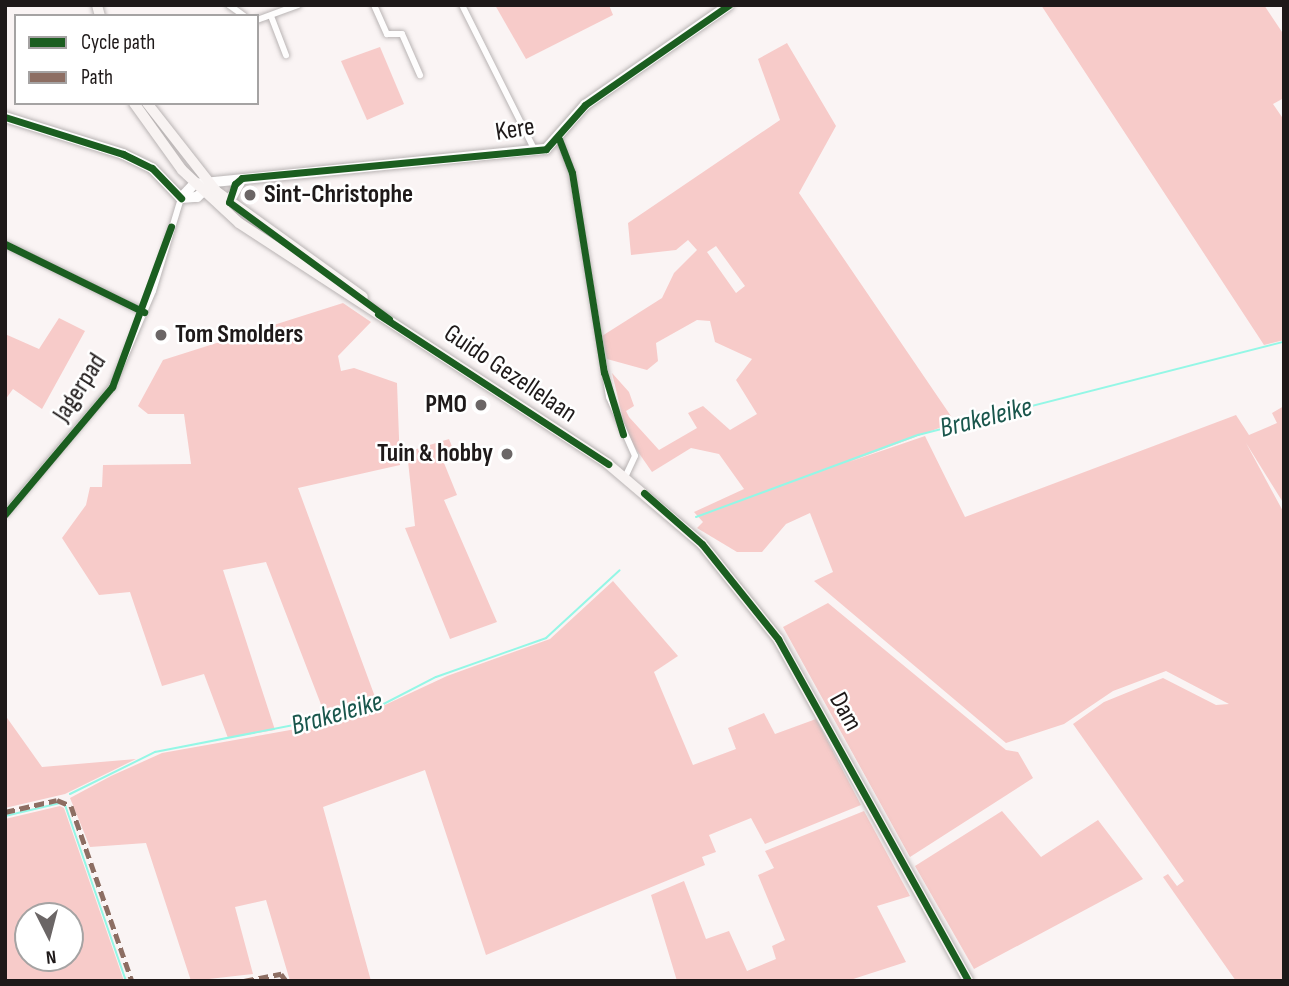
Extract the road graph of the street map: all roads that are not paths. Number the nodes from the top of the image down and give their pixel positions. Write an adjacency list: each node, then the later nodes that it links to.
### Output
1 (298, 5): 5 (street)
2 (374, 5): 8 (street)
3 (462, 5): 13 (street)
4 (729, 5): 12 (street)
5 (271, 16): 6 (street); 7 (street)
6 (259, 19)
7 (286, 55)
8 (420, 75)
9 (135, 105): 15 (main road)
10 (148, 105): 16 (main road)
11 (5, 117): 17 (street)
12 (559, 139): 13 (street, Kere); 22 (street, Kere)
13 (535, 150): 14 (street, Kere)
14 (242, 178): 16 (street, Kere); 18 (street)
15 (194, 184): 16 (main road); 17 (street)
16 (207, 189): 17 (street, Kere); 18 (main road, Guido Gezellelaan); 20 (main road, Guido Gezellelaan)
17 (181, 198): 21 (street, Jagerpad)
18 (229, 202): 20 (main road, Guido Gezellelaan)
19 (5, 244): 21 (street)
20 (282, 246): 22 (main road, Guido Gezellelaan)
21 (144, 312): 23 (street, Jagerpad)
22 (625, 477): 24 (main road, Dam)
23 (5, 514)
24 (968, 981)

